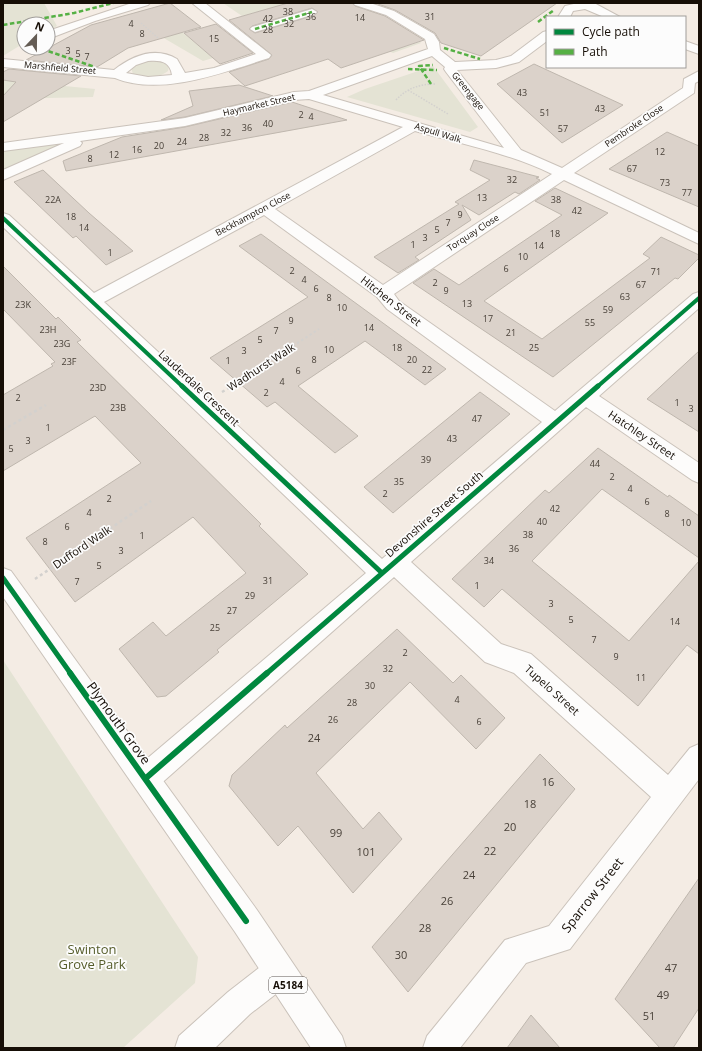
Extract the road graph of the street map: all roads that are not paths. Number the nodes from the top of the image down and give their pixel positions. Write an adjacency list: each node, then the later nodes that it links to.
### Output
1 (144, 3): 10 (street)
2 (198, 3): 17 (street)
3 (359, 3): 15 (street, Greengage)
4 (550, 3): 7 (street)
5 (587, 4): 7 (street); 8 (street)
6 (312, 12): 9 (street)
7 (566, 13)
8 (612, 16)
9 (255, 29)
10 (56, 32)
11 (546, 36): 19 (street)
12 (686, 45): 13 (street)
13 (699, 50)
14 (280, 51): 17 (street, Marshfield Street)
15 (434, 51): 19 (street, Greengage); 23 (street, Haymarket Street)
16 (15, 53): 18 (street)
17 (265, 55): 22 (street, Marshfield Street)
18 (3, 63): 20 (street, Marshfield Street)
19 (453, 66): 27 (street, Greengage)
20 (117, 74): 22 (street, Marshfield Street); 22 (street)
21 (699, 75): 28 (street, Pembroke Close)
22 (179, 78)
23 (311, 95): 24 (street, Aspull Walk); 25 (street, Haymarket Street)
24 (413, 126): 27 (street, Aspull Walk); 30 (street, Beckhampton Close)
25 (77, 137): 26 (street, Haymarket Street); 29 (street)
26 (3, 147)
27 (516, 153): 28 (street, Aspull Walk)
28 (563, 174): 32 (street); 33 (street, Torquay Close)
29 (3, 176)
30 (264, 208): 33 (street, Hitchen Street); 35 (street, Beckhampton Close)
31 (3, 218): 35 (street, Lauderdale Crescent)
32 (699, 239)
33 (383, 293): 37 (street, Hitchen Street)
34 (699, 298): 36 (street, Devonshire Street South)
35 (92, 301): 39 (street, Lauderdale Crescent)
36 (585, 396): 37 (street, Devonshire Street South); 38 (street, Hatchley Street)
37 (556, 422): 39 (street, Devonshire Street South)
38 (699, 474)
39 (388, 568): 42 (street, Devonshire Street South); 43 (street, Tupelo Street)
40 (9, 586): 42 (street, Plymouth Grove / A5184)
41 (699, 757): 43 (street, Sparrow Street)
42 (146, 778): 44 (street, Plymouth Grove / A5184)
43 (669, 795): 47 (street, Sparrow Street)
44 (279, 972): 45 (street); 46 (street, Plymouth Grove / A5184)
45 (191, 1048)
46 (330, 1048)
47 (439, 1048)

